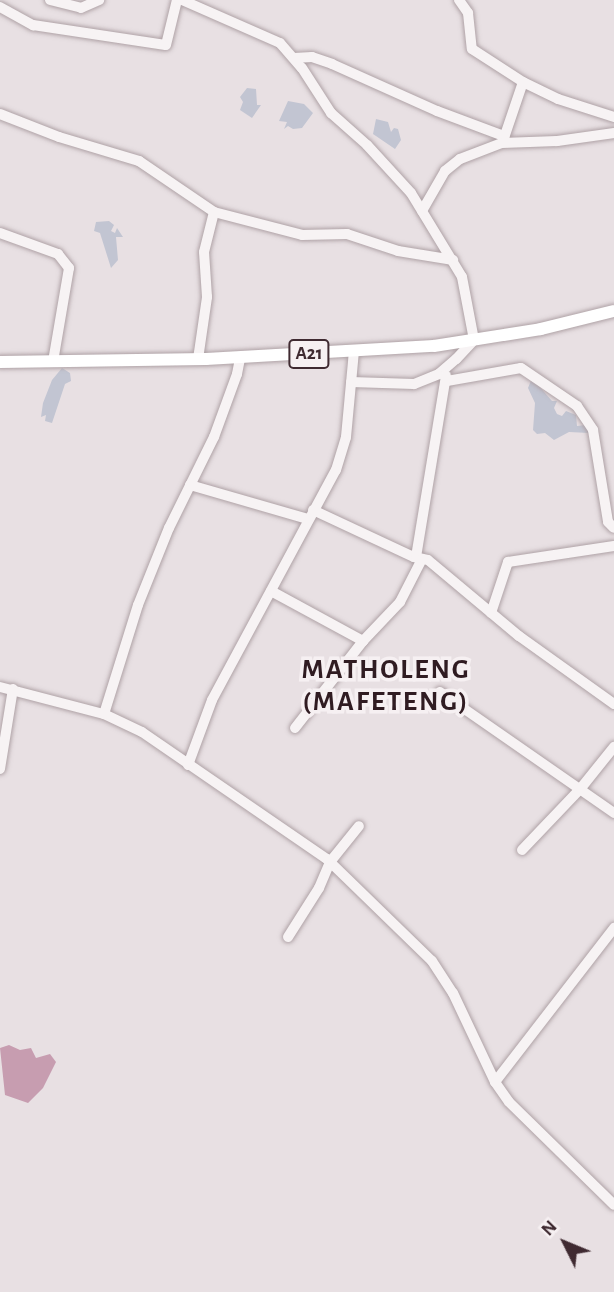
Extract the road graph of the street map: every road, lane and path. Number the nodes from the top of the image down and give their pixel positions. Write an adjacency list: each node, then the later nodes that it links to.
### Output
1 (50, 0): 2 (street)
2 (99, 0)
3 (180, 0): 5 (street); 6 (street)
4 (459, 0): 7 (street)
5 (0, 7)
6 (294, 58): 11 (street); 12 (street)
7 (523, 82): 9 (street); 11 (street)
8 (0, 114): 13 (street)
9 (614, 117)
10 (614, 133): 11 (street)
11 (503, 139): 12 (street)
12 (422, 211): 15 (street)
13 (214, 212): 15 (street); 20 (street)
14 (0, 233): 22 (street)
15 (453, 260): 17 (street)
16 (614, 311): 17 (main road, A21)
17 (474, 340): 18 (main road, A21); 23 (street)
18 (354, 351): 19 (main road, A21); 25 (street)
19 (240, 358): 20 (main road, A21); 26 (street)
20 (198, 359): 22 (main road, A21)
21 (0, 362): 22 (main road, A21)
22 (53, 362)
23 (444, 369): 24 (street); 25 (street)
24 (447, 381): 28 (street); 30 (street)
25 (351, 382): 27 (street)
26 (190, 485): 27 (street); 38 (street)
27 (310, 514): 30 (street); 31 (street)
28 (614, 527)
29 (614, 546): 32 (street)
30 (419, 558): 32 (street); 33 (street)
31 (271, 591): 33 (street); 41 (street)
32 (491, 612): 37 (street)
33 (363, 640): 39 (street)
34 (0, 687): 35 (street)
35 (13, 689): 38 (street); 42 (street)
36 (440, 692): 43 (street)
37 (614, 704)
38 (104, 714): 41 (street)
39 (295, 728)
40 (614, 747): 43 (street)
41 (188, 765): 47 (street)
42 (0, 769)
43 (581, 788): 44 (street); 46 (street)
44 (614, 813)
45 (359, 827): 47 (street)
46 (522, 850)
47 (330, 862): 49 (street); 50 (street)
48 (614, 928): 50 (street)
49 (288, 937)
50 (495, 1082): 51 (street)
51 (614, 1205)

